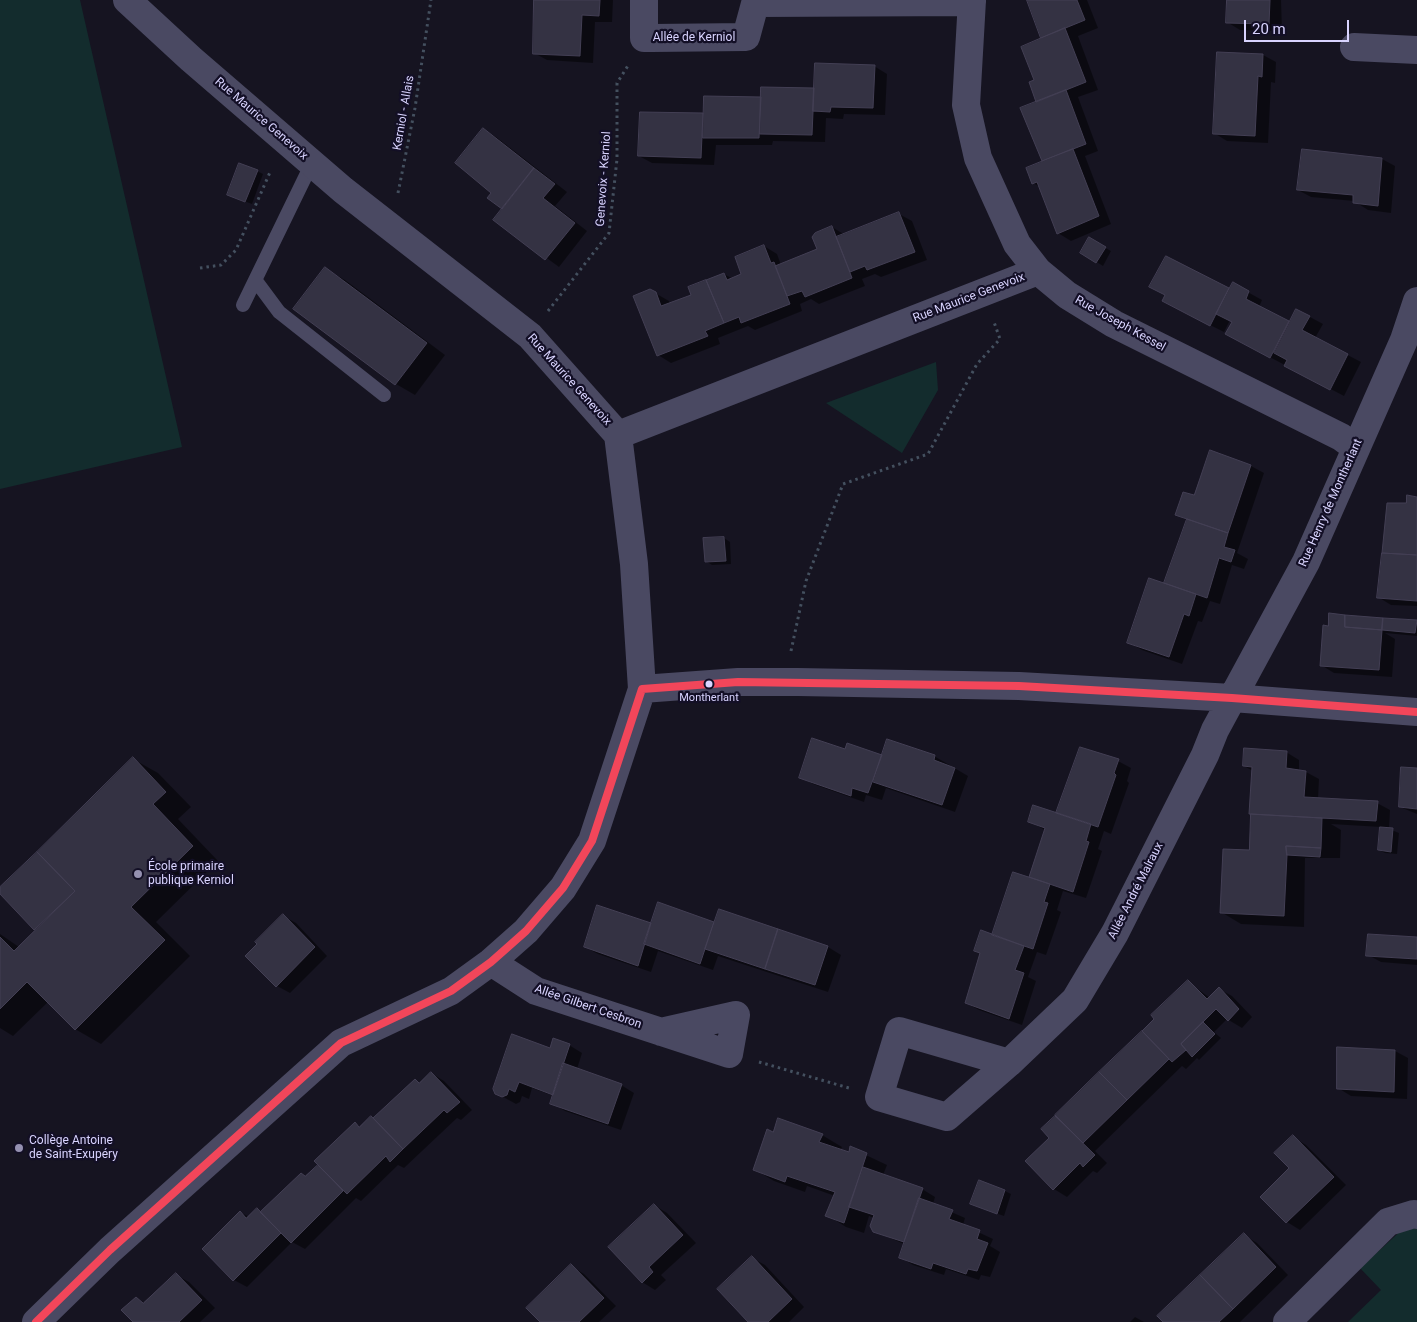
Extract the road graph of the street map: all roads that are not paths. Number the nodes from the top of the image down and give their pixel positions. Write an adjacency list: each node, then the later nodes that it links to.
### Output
1 (127, 0): 7 (street, Rue Maurice Genevoix)
2 (644, 0): 3 (street, Allée de Kerniol)
3 (757, 1): 4 (street, Allée de Kerniol)
4 (972, 1): 8 (street, Rue Joseph Kessel)
5 (1354, 47): 6 (street)
6 (1417, 50)
7 (312, 163): 9 (lane); 13 (street, Rue Maurice Genevoix)
8 (1038, 271): 13 (street, Rue Maurice Genevoix); 14 (street, Rue Joseph Kessel)
9 (256, 281): 11 (lane); 12 (lane)
10 (1417, 301): 14 (street, Rue Henry de Montherlant)
11 (242, 305)
12 (384, 394)
13 (618, 435): 15 (street)
14 (1356, 448): 16 (street, Rue Henry de Montherlant)
15 (642, 689): 16 (street); 18 (street)
16 (1232, 698): 17 (street); 20 (street, Allée André Malraux)
17 (1417, 712)
18 (491, 962): 19 (street, Allée Gilbert Cesbron); 22 (street)
19 (661, 1032): 19 (street, Allée Gilbert Cesbron)
20 (1009, 1063): 20 (street, Allée André Malraux)
21 (1417, 1214): 23 (street)
22 (36, 1322)
23 (1288, 1322)

